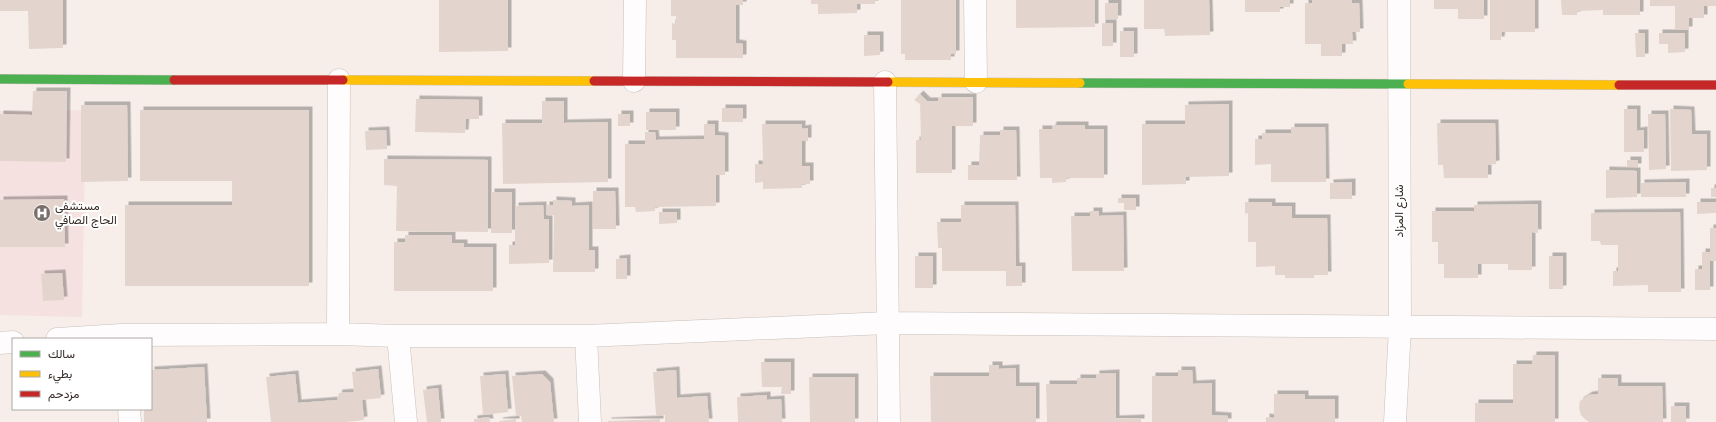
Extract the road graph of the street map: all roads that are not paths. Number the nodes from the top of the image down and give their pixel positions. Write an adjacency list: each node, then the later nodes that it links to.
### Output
1 (635, 0): 6 (street)
2 (975, 0): 8 (street)
3 (1399, 0): 9 (street, شارع المزاد)
4 (0, 79): 5 (street)
5 (339, 80): 6 (street); 14 (street)
6 (634, 81): 7 (street)
7 (885, 82): 8 (street); 11 (street)
8 (976, 82): 9 (street)
9 (1398, 84): 10 (street); 12 (street, شارع المزاد)
10 (1716, 85)
11 (887, 323): 12 (street); 16 (street); 25 (street)
12 (1400, 327): 13 (street); 26 (street, شارع المزاد)
13 (1716, 329)
14 (338, 334): 15 (street); 17 (street)
15 (398, 336): 16 (street); 23 (street)
16 (586, 336): 24 (street)
17 (121, 337): 18 (street)
18 (89, 338)
19 (12, 342): 20 (street)
20 (0, 343)
21 (129, 410): 22 (street)
22 (130, 422)
23 (406, 422)
24 (590, 422)
25 (889, 422)
26 (1395, 422)

